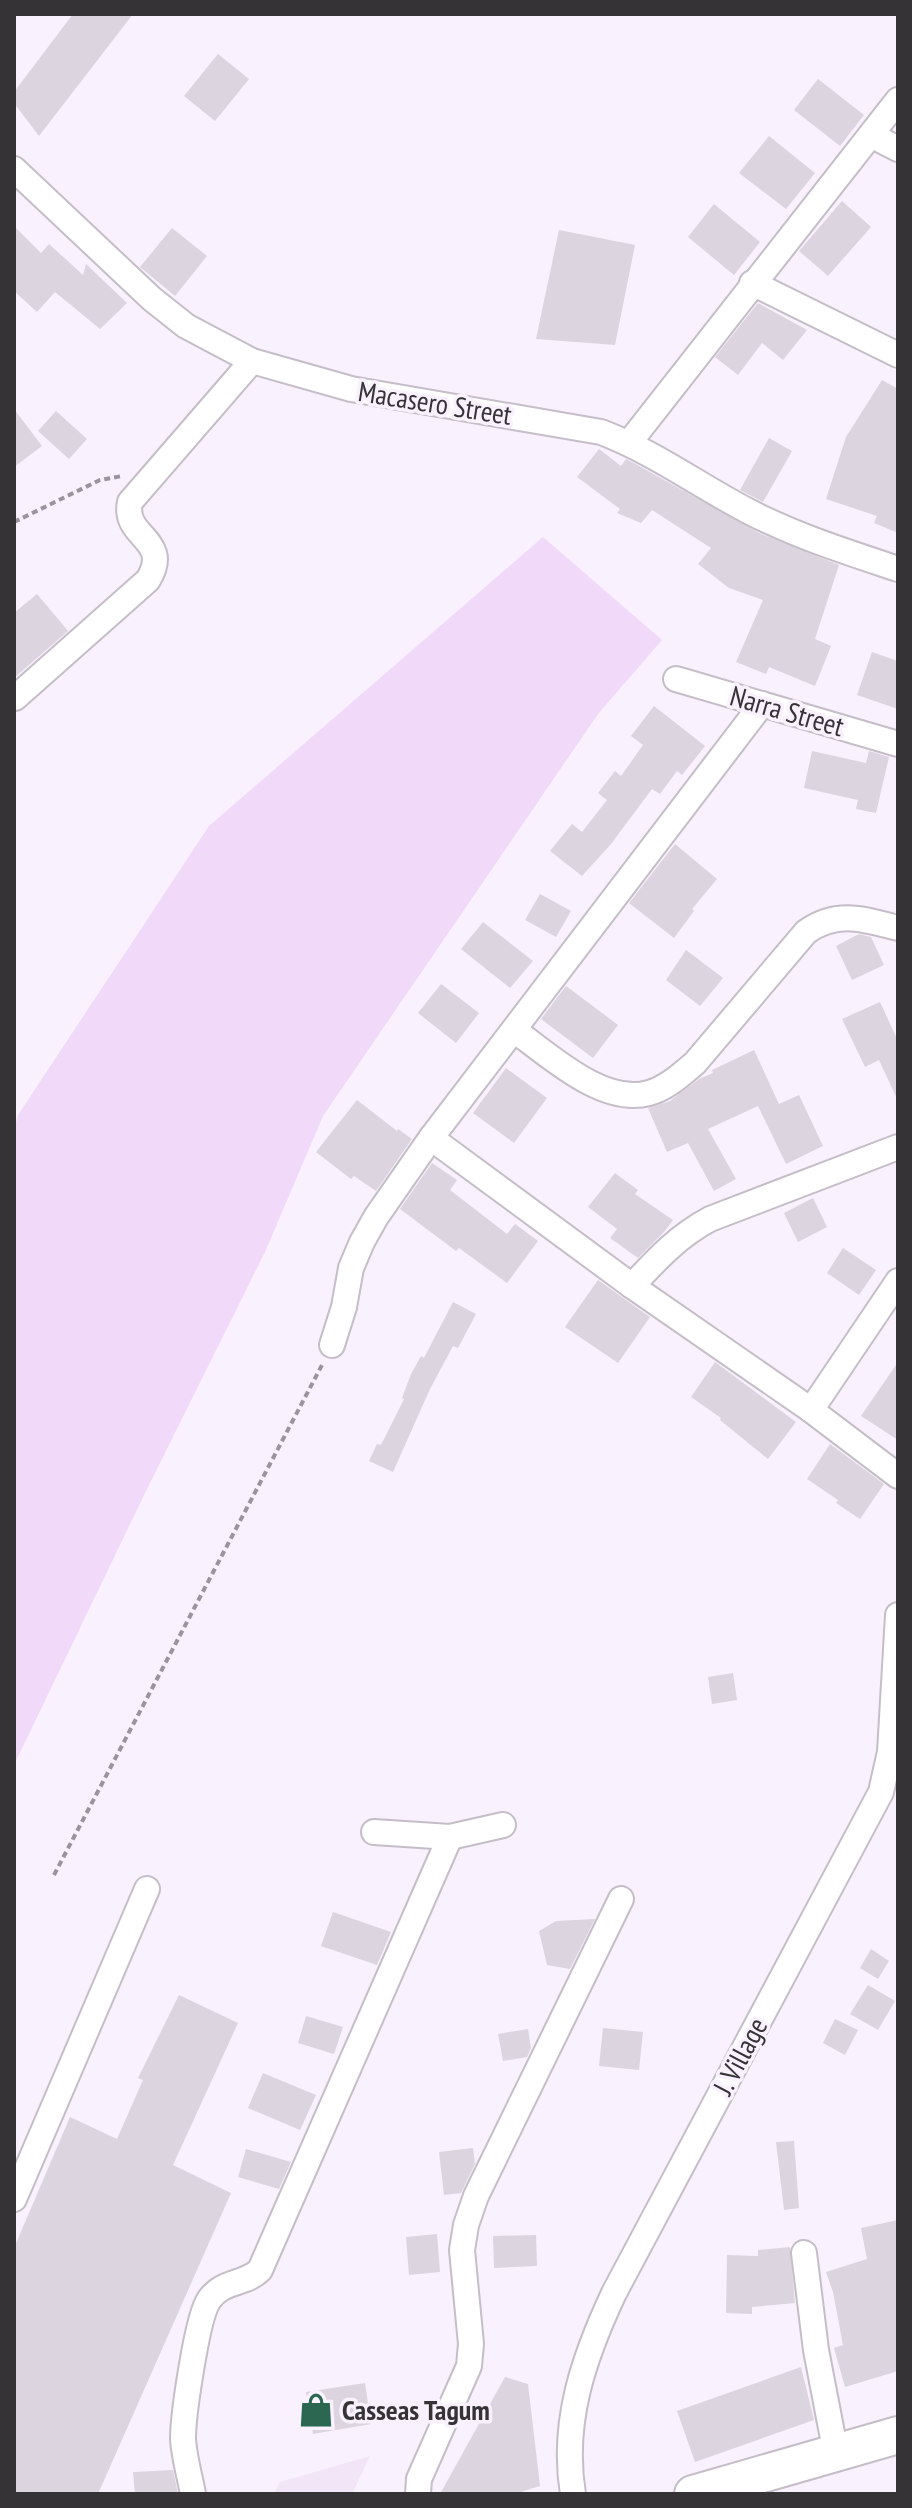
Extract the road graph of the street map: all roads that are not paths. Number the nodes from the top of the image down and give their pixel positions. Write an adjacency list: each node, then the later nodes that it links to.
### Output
1 (898, 100): 2 (street)
2 (871, 135): 3 (street); 5 (street)
3 (898, 149)
4 (14, 169): 7 (street, Macasero Street)
5 (752, 283): 6 (street); 8 (street)
6 (898, 355)
7 (252, 361): 8 (street, Macasero Street); 11 (street)
8 (629, 443): 9 (street, Macasero Street)
9 (898, 569)
10 (676, 679): 12 (street, Narra Street)
11 (15, 698)
12 (762, 704): 13 (street, Narra Street); 15 (street)
13 (898, 744)
14 (898, 928): 15 (street)
15 (514, 1030): 16 (street)
16 (431, 1138): 19 (street); 20 (street)
17 (898, 1147): 19 (street)
18 (898, 1281): 21 (street)
19 (632, 1286): 21 (street)
20 (332, 1345)
21 (811, 1410): 22 (street)
22 (898, 1476)
23 (898, 1615): 35 (street, J. Village)
24 (503, 1825): 26 (street)
25 (374, 1832): 26 (street)
26 (450, 1837): 33 (street)
27 (147, 1889): 29 (street)
28 (621, 1899): 34 (street)
29 (14, 2199)
30 (804, 2253): 32 (street)
31 (898, 2435): 32 (highway)
32 (836, 2454): 36 (highway)
33 (193, 2494)
34 (418, 2494)
35 (573, 2494)
36 (693, 2494)

